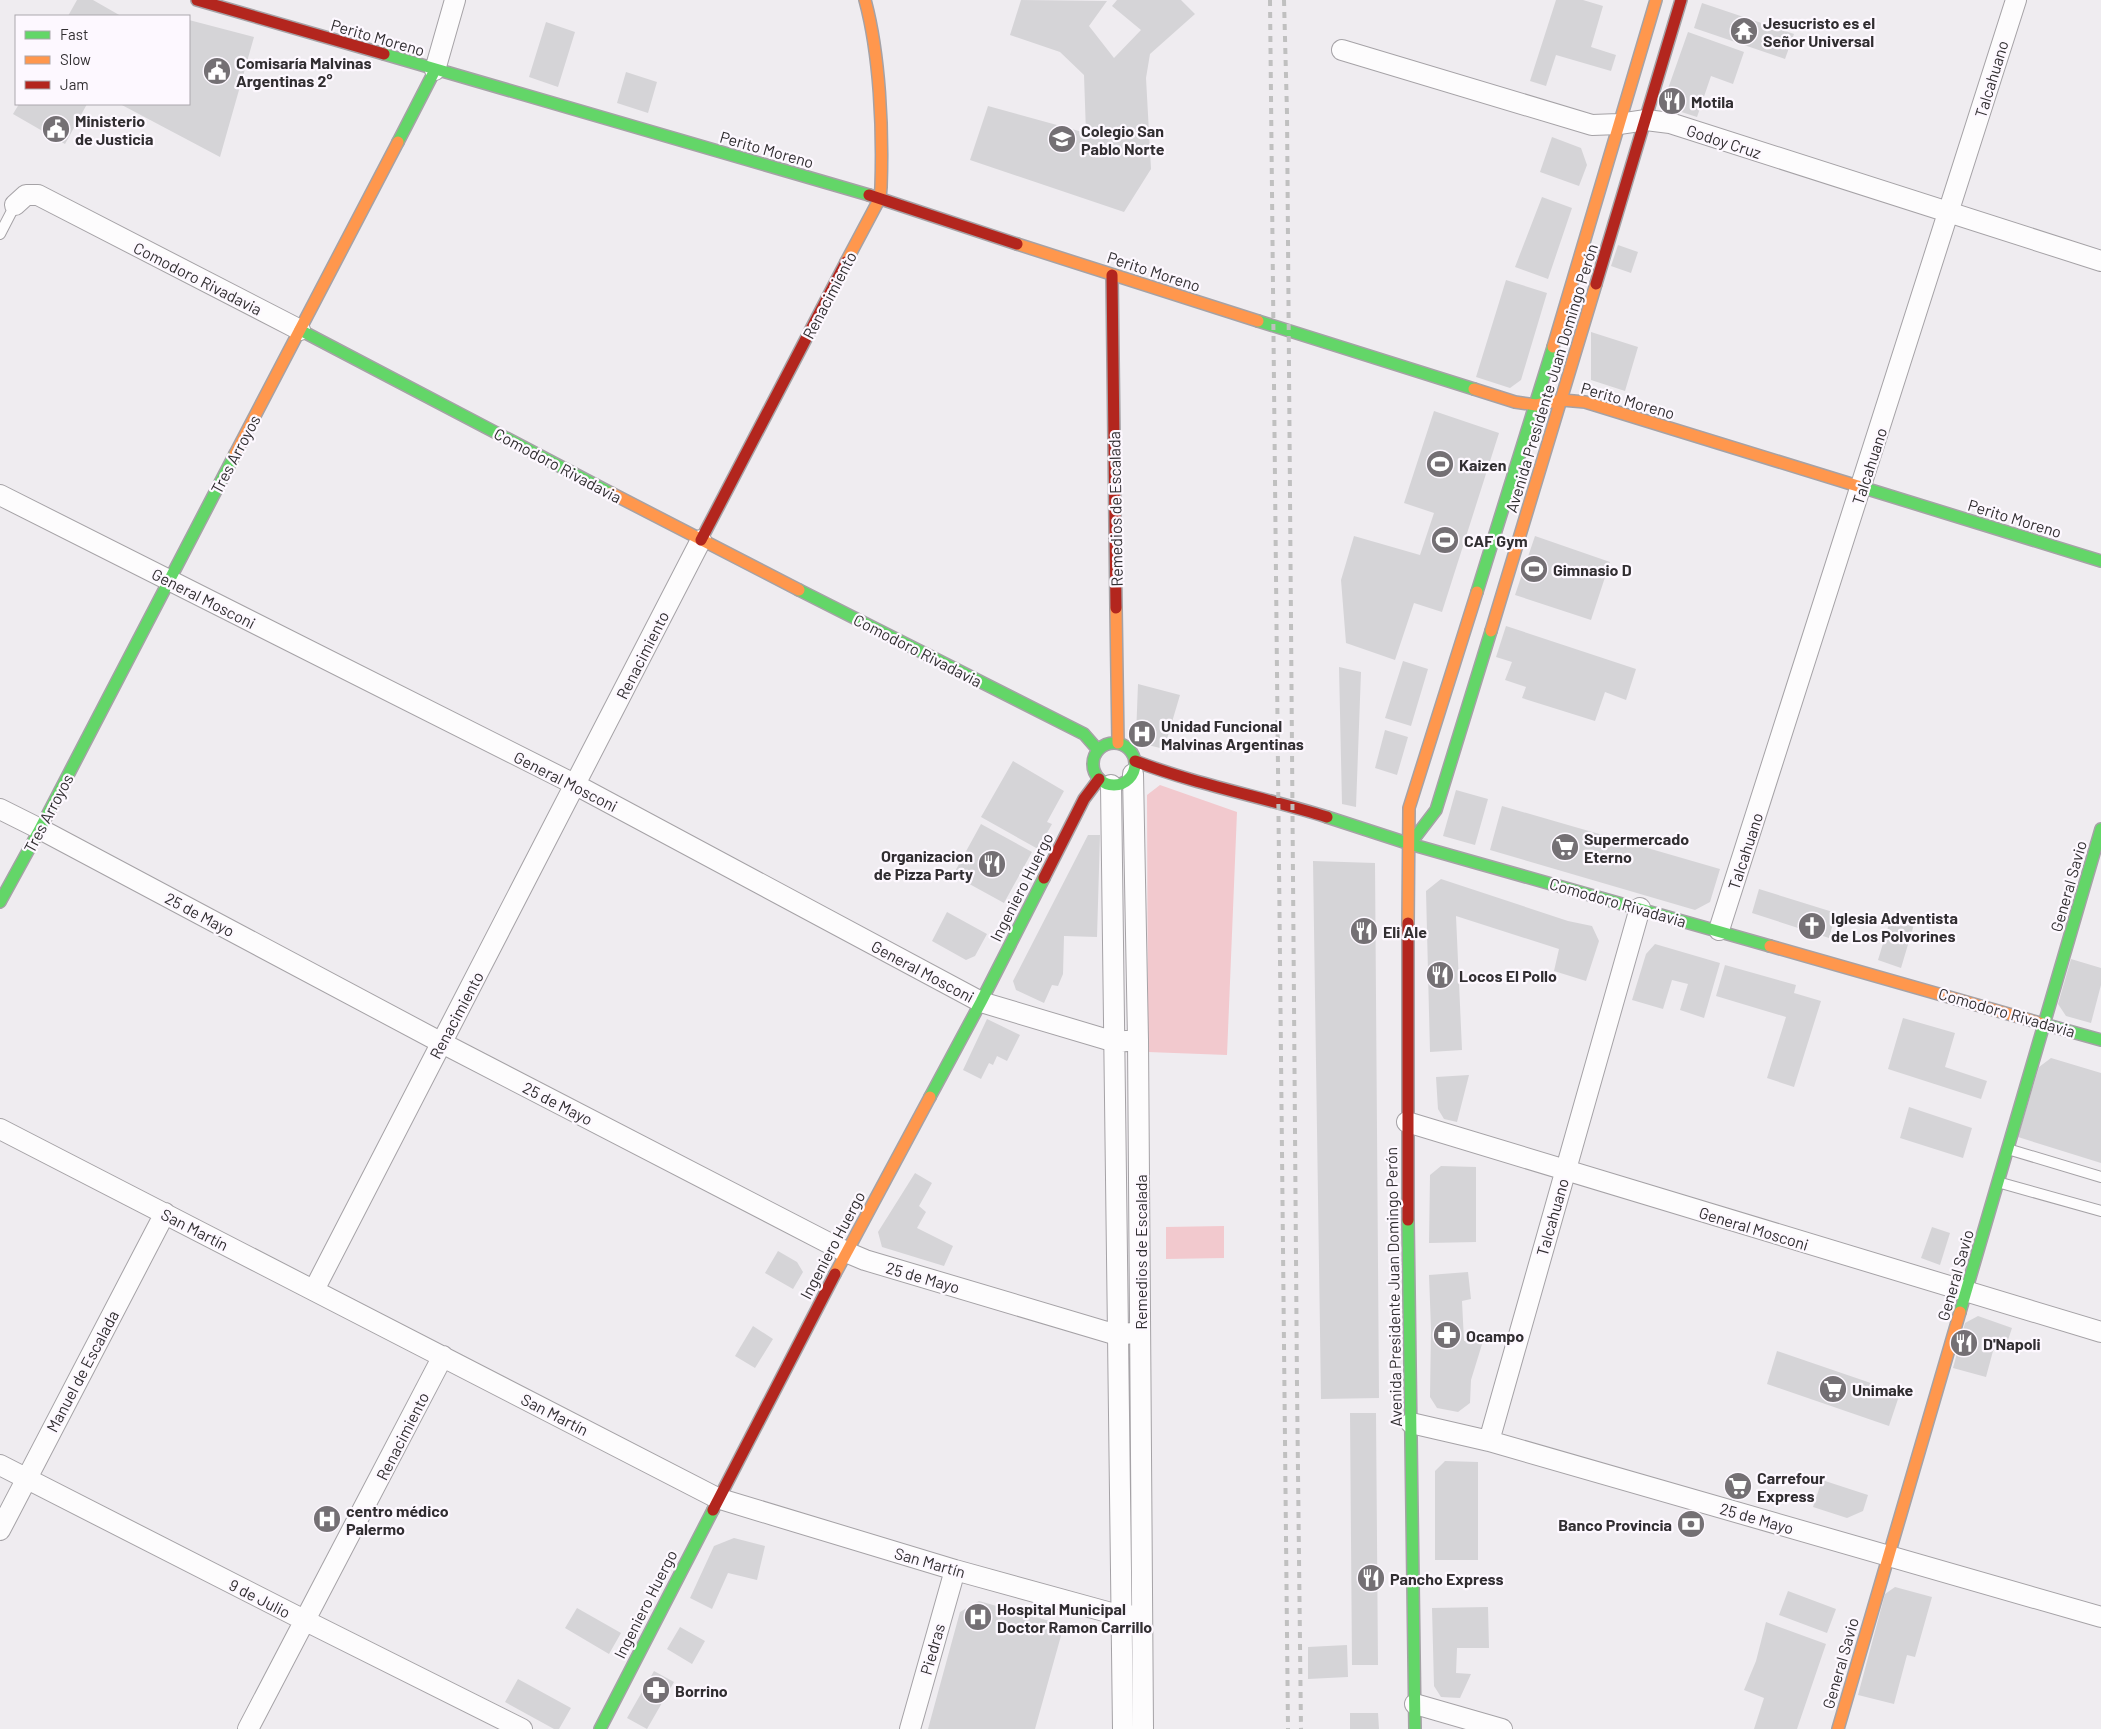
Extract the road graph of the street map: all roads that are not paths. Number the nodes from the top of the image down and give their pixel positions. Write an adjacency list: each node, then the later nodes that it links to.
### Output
1 (197, 0): 8 (street, Perito Moreno)
2 (455, 0): 8 (street, Tres Arroyos)
3 (865, 0): 11 (street, Renacimiento)
4 (1656, 0): 10 (street, Avenida Presidente Juan Domingo Perón)
5 (1682, 0): 9 (street, Avenida Presidente Juan Domingo Perón)
6 (2016, 0): 13 (street, Talcahuano)
7 (1342, 50): 10 (street, Godoy Cruz)
8 (435, 70): 11 (street, Perito Moreno); 17 (street, Tres Arroyos)
9 (1646, 120): 10 (street, Godoy Cruz); 13 (street, Godoy Cruz); 18 (street, Avenida Presidente Juan Domingo Perón)
10 (1619, 124): 19 (street, Avenida Presidente Juan Domingo Perón)
11 (880, 198): 16 (street, Perito Moreno); 22 (street, Renacimiento)
12 (15, 205): 14 (lane); 17 (street, Comodoro Rivadavia)
13 (1949, 214): 15 (street, Godoy Cruz); 20 (street, Talcahuano)
14 (0, 234)
15 (2101, 261)
16 (1112, 275): 19 (street, Perito Moreno); 25 (street, Remedios de Escalada)
17 (300, 330): 22 (street, Comodoro Rivadavia); 24 (street, Tres Arroyos)
18 (1562, 400): 19 (street, Perito Moreno); 20 (street, Perito Moreno); 33 (street, Avenida Presidente Juan Domingo Perón)
19 (1536, 405): 33 (street, Avenida Presidente Juan Domingo Perón)
20 (1862, 488): 23 (street, Perito Moreno); 36 (street, Talcahuano)
21 (0, 495): 24 (street, General Mosconi)
22 (701, 540): 26 (street, Comodoro Rivadavia); 29 (street, Renacimiento)
23 (2101, 561)
24 (168, 580): 29 (street, General Mosconi); 31 (street, Tres Arroyos)
25 (1118, 743): 26 (street); 27 (street)
26 (1098, 750): 28 (street)
27 (1134, 768): 28 (street); 33 (street, Comodoro Rivadavia); 39 (street, Remedios de Escalada)
28 (1105, 782): 37 (street, Ingeniero Huergo); 41 (street, Remedios de Escalada)
29 (576, 785): 37 (street, General Mosconi); 42 (street, Renacimiento)
30 (0, 809): 31 (street, 25 de Mayo)
31 (40, 829): 34 (street, Tres Arroyos); 42 (street, 25 de Mayo)
32 (2101, 829): 38 (street, General Savio)
33 (1410, 844): 35 (street, Comodoro Rivadavia); 43 (street, Avenida Presidente Juan Domingo Perón)
34 (0, 902)
35 (1640, 908): 36 (street, Comodoro Rivadavia); 46 (street, Talcahuano)
36 (1720, 930): 38 (street, Comodoro Rivadavia)
37 (981, 1002): 41 (street, General Mosconi); 51 (street, Ingeniero Huergo)
38 (2046, 1023): 40 (street, Comodoro Rivadavia); 45 (street, General Savio)
39 (1138, 1040): 41 (street, General Mosconi); 54 (street, Remedios de Escalada)
40 (2101, 1040)
41 (1115, 1042): 56 (street, Remedios de Escalada)
42 (442, 1043): 51 (street, 25 de Mayo); 52 (street, Renacimiento)
43 (1407, 1122): 46 (street, General Mosconi); 58 (street, Avenida Presidente Juan Domingo Perón)
44 (0, 1130): 50 (street, San Martín)
45 (2009, 1150): 47 (lane); 48 (street, General Savio)
46 (1565, 1171): 53 (street, General Mosconi); 59 (street, Talcahuano)
47 (2101, 1177)
48 (1999, 1182): 49 (lane); 53 (street, General Savio)
49 (2101, 1211)
50 (165, 1213): 52 (street, San Martín); 61 (street, Manuel de Escalada)
51 (846, 1252): 56 (street, 25 de Mayo); 62 (street, Ingeniero Huergo)
52 (314, 1290): 57 (street, San Martín)
53 (1967, 1293): 55 (street, General Mosconi); 64 (street, General Savio)
54 (1140, 1332): 56 (street, 25 de Mayo); 66 (street, Remedios de Escalada)
55 (2101, 1332)
56 (1117, 1334): 67 (street, Remedios de Escalada)
57 (443, 1356): 62 (street, San Martín); 69 (street, Renacimiento)
58 (1411, 1423): 59 (street, 25 de Mayo); 70 (street, Avenida Presidente Juan Domingo Perón)
59 (1489, 1440): 64 (street, 25 de Mayo)
60 (0, 1465): 61 (street, 9 de Julio)
61 (26, 1479): 63 (street, Manuel de Escalada); 69 (street, 9 de Julio)
62 (717, 1498): 65 (street, San Martín); 73 (street, Ingeniero Huergo)
63 (0, 1530)
64 (1888, 1555): 68 (street, 25 de Mayo); 79 (street, General Savio)
65 (954, 1570): 67 (street, San Martín); 74 (street, Piedras)
66 (1142, 1615): 67 (street, San Martín); 76 (street, Remedios de Escalada)
67 (1122, 1616): 75 (street, Remedios de Escalada)
68 (2101, 1617)
69 (306, 1621): 71 (street, Renacimiento); 72 (street, 9 de Julio)
70 (1415, 1704): 77 (street, Avenida Presidente Juan Domingo Perón); 78 (street)
71 (248, 1729)
72 (522, 1729)
73 (600, 1729)
74 (910, 1729)
75 (1123, 1729)
76 (1144, 1729)
77 (1415, 1729)
78 (1502, 1729)
79 (1838, 1729)

